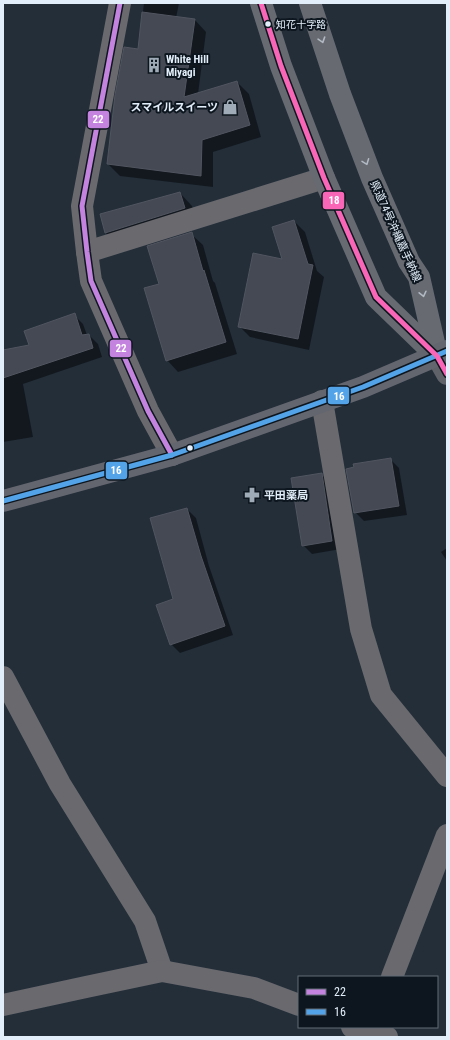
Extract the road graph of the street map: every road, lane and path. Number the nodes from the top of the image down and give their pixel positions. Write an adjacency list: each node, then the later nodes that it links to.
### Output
1 (120, 3): 5 (street)
2 (261, 3): 4 (main road)
3 (310, 3): 6 (main road, 県道74号沖縄嘉手納線, one-way to 6)
4 (324, 178): 5 (street); 6 (main road)
5 (86, 252): 8 (street)
6 (444, 360): 7 (highway)
7 (322, 402): 8 (highway); 11 (street)
8 (172, 455): 9 (highway)
9 (3, 501)
10 (3, 677): 13 (street)
11 (447, 776)
12 (447, 835): 14 (street)
13 (162, 971): 15 (street); 16 (street)
14 (392, 976)
15 (3, 1005)
16 (298, 1005)
17 (351, 1028): 20 (street)
18 (357, 1028): 19 (street)
19 (379, 1032)
20 (345, 1037)

